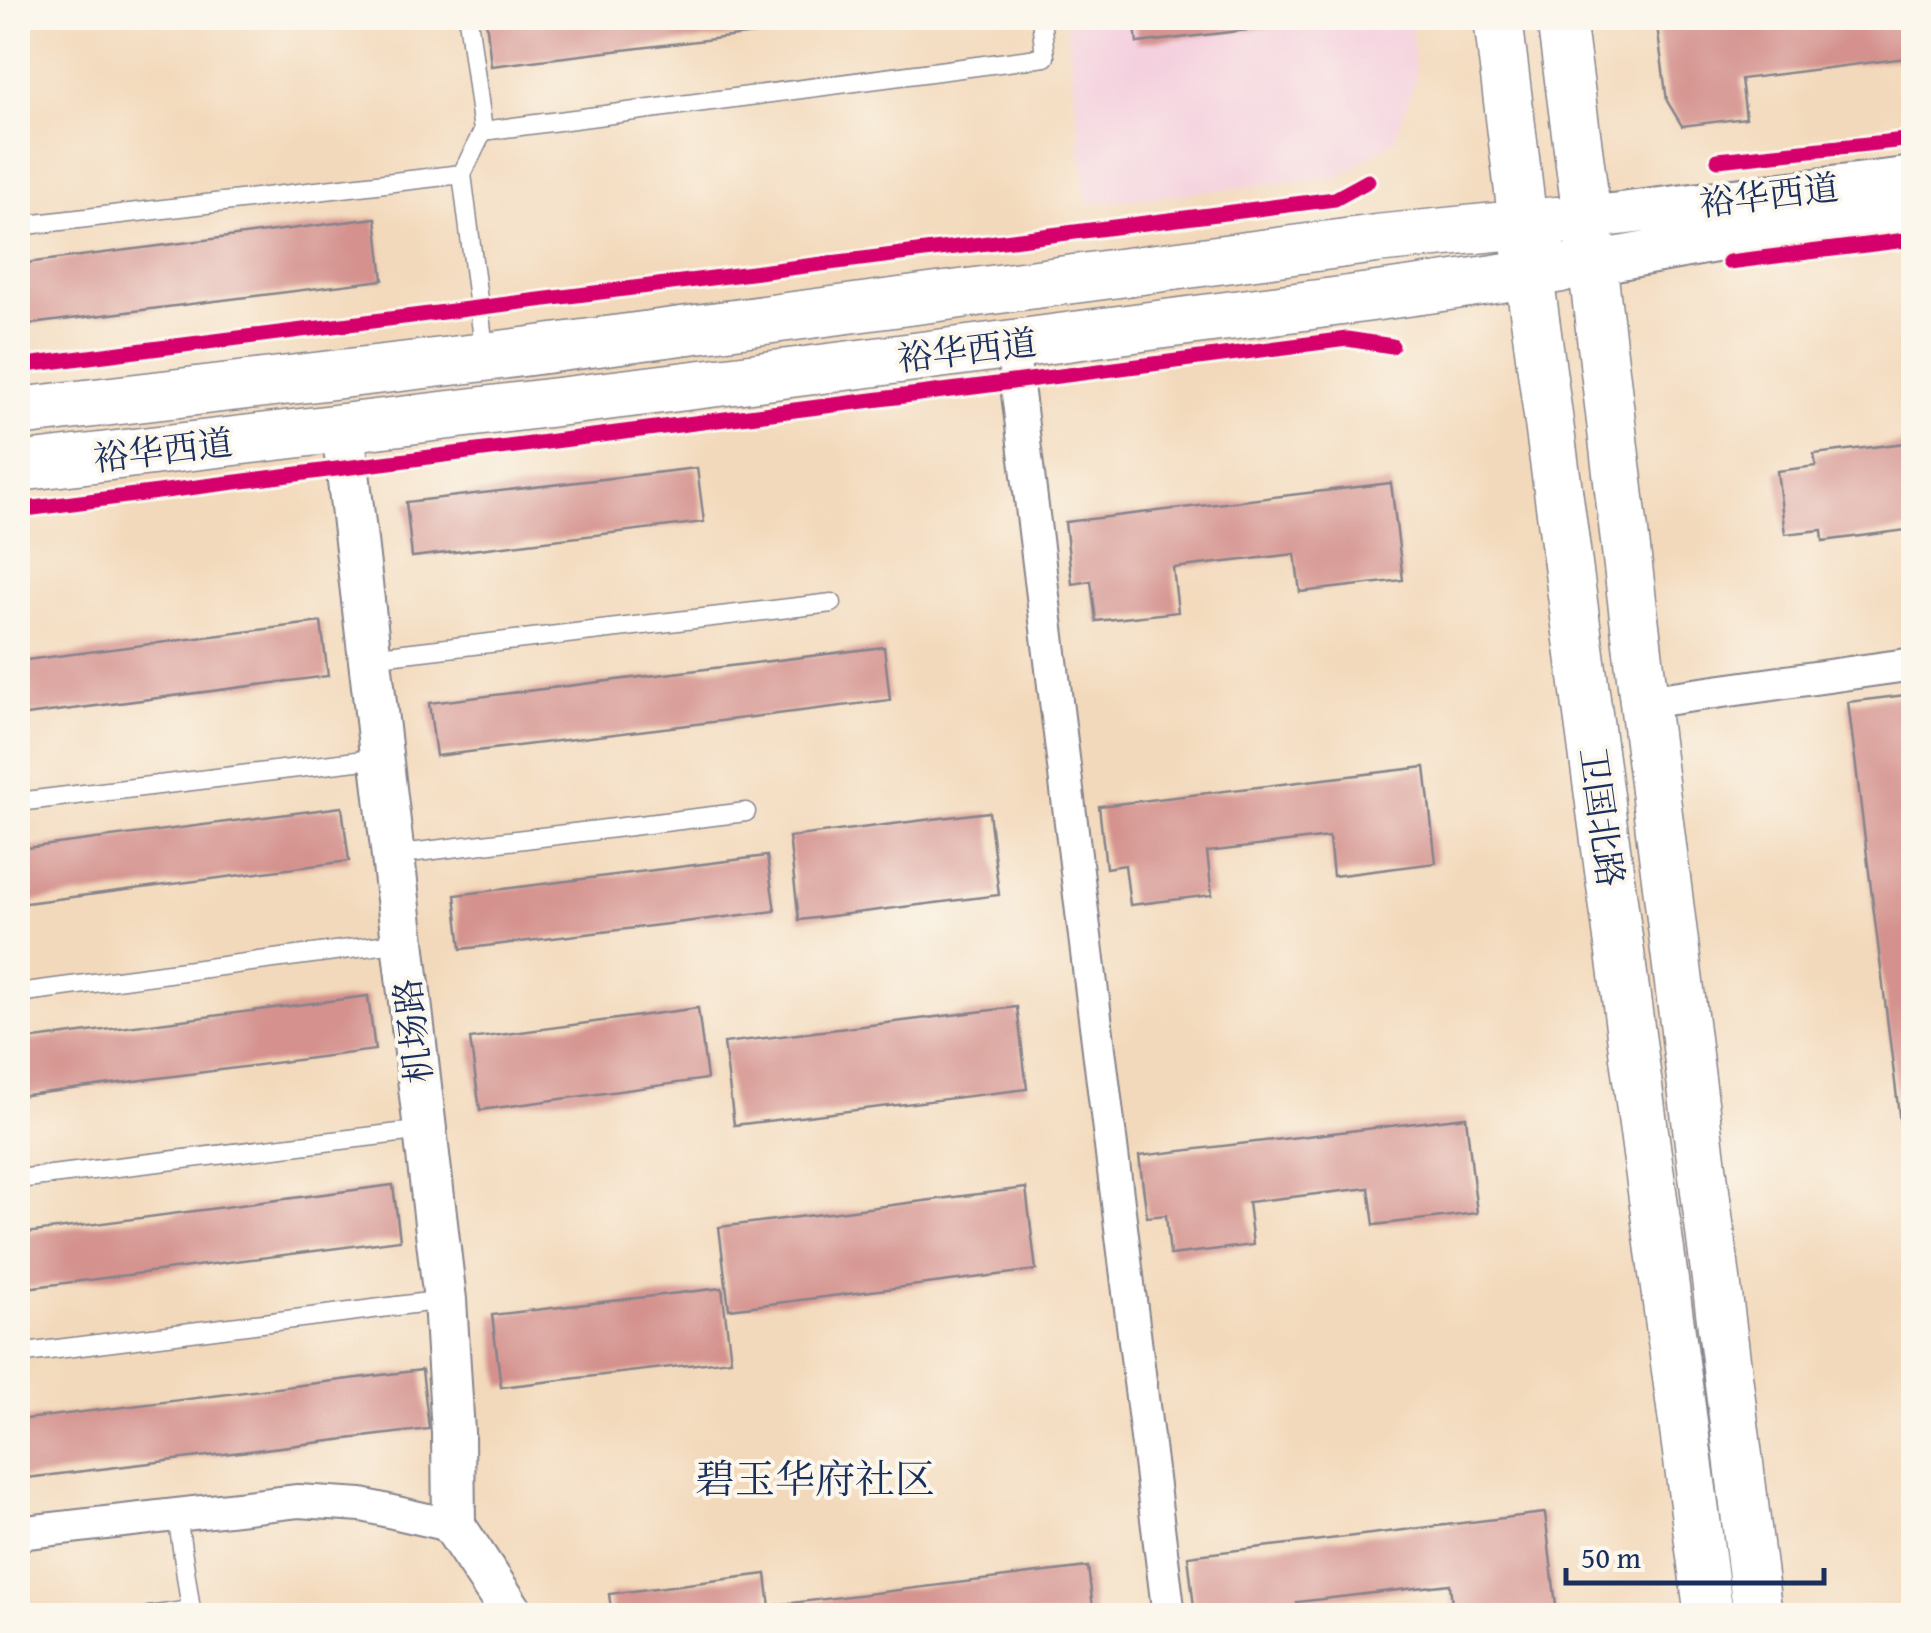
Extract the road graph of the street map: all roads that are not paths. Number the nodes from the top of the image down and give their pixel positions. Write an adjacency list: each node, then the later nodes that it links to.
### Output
1 (468, 18): 5 (lane)
2 (1041, 18): 5 (lane)
3 (1498, 18): 9 (main road, 卫国北路)
4 (1562, 18): 11 (main road, 卫国北路)
5 (483, 131): 6 (lane)
6 (462, 174): 10 (lane); 14 (lane)
7 (1914, 178): 11 (street, 裕华西道)
8 (1914, 212): 11 (street, 裕华西道)
9 (1524, 224): 11 (main road, 裕华西道); 12 (main road, 卫国北路); 14 (main road, 裕华西道)
10 (18, 226)
11 (1589, 240): 12 (main road, 裕华西道); 21 (main road, 卫国北路)
12 (1530, 274): 13 (main road, 裕华西道); 38 (main road, 卫国北路)
13 (1012, 345): 16 (main road, 裕华西道); 37 (street)
14 (485, 357): 15 (main road, 裕华西道)
15 (18, 412)
16 (343, 430): 17 (main road, 裕华西道); 19 (street, 机场路)
17 (19, 453)
18 (832, 603): 19 (lane)
19 (370, 657): 22 (street, 机场路)
20 (1914, 664): 21 (street)
21 (1644, 702): 39 (main road, 卫国北路)
22 (382, 758): 23 (lane); 25 (street, 机场路)
23 (18, 802)
24 (746, 812): 25 (lane)
25 (393, 856): 26 (street, 机场路)
26 (403, 942): 27 (lane); 28 (street, 机场路)
27 (18, 993)
28 (425, 1130): 29 (lane); 30 (street, 机场路)
29 (18, 1179)
30 (445, 1300): 31 (lane); 33 (street, 机场路)
31 (18, 1354)
32 (177, 1515): 33 (street); 34 (street); 35 (lane)
33 (454, 1526): 36 (street)
34 (18, 1533)
35 (149, 1616)
36 (514, 1616)
37 (1169, 1616)
38 (1708, 1616)
39 (1758, 1616)

